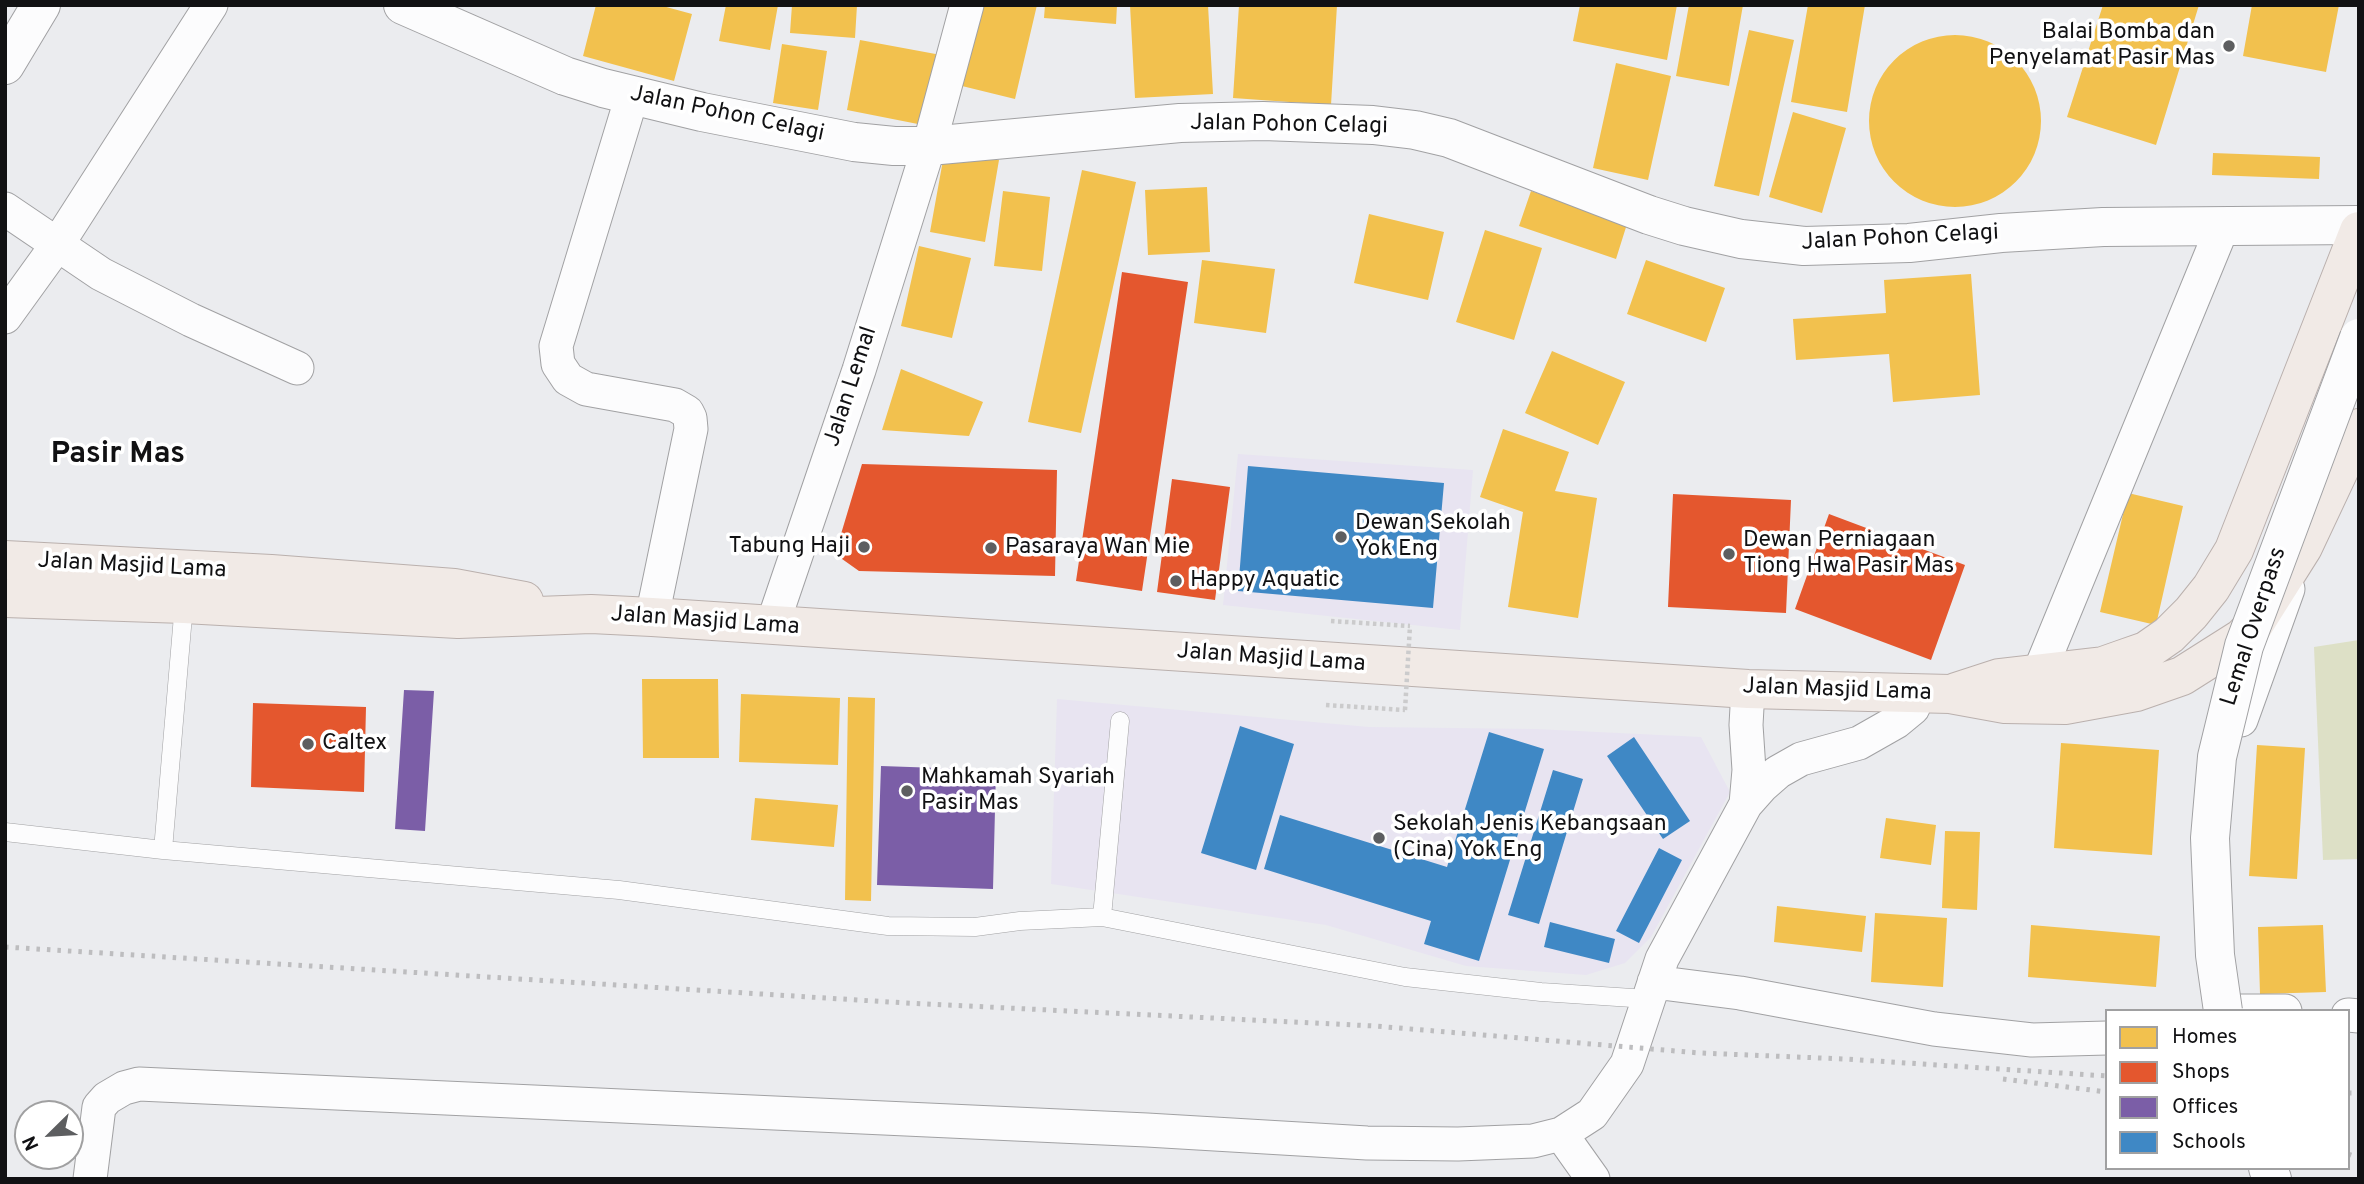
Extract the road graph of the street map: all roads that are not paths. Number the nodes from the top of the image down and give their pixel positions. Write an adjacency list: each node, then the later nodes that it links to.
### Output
1 (41, 5): 5 (street)
2 (211, 5): 12 (street)
3 (403, 5): 6 (street, Jalan Pohon Celagi)
4 (967, 5): 7 (street, Jalan Lemal)
5 (5, 65)
6 (632, 96): 7 (street, Jalan Pohon Celagi); 22 (street)
7 (929, 146): 10 (street, Jalan Pohon Celagi); 23 (street, Jalan Lemal)
8 (5, 209): 12 (street)
9 (2359, 225): 10 (street, Jalan Pohon Celagi)
10 (2222, 228): 24 (street)
11 (2359, 231): 24 (highway, Jalan Masjid Lama)
12 (57, 245): 13 (street); 15 (street)
13 (5, 317)
14 (2359, 338): 35 (street, Lemal Overpass, bridge)
15 (297, 368)
16 (2359, 428): 17 (highway, Jalan Masjid Lama)
17 (2303, 547): 25 (highway, Jalan Masjid Lama); 29 (street)
18 (5, 560): 20 (highway, Jalan Masjid Lama)
19 (5, 598): 21 (highway, Jalan Masjid Lama)
20 (392, 599): 21 (highway, Jalan Masjid Lama); 22 (highway, Jalan Masjid Lama)
21 (184, 604): 32 (lane)
22 (652, 617): 23 (highway, Jalan Masjid Lama)
23 (772, 626): 26 (highway, Jalan Masjid Lama)
24 (2039, 673): 27 (highway, Jalan Masjid Lama)
25 (2182, 676): 27 (highway, Jalan Masjid Lama); 29 (street)
26 (1748, 689): 27 (highway, Jalan Masjid Lama); 30 (street)
27 (1934, 693): 30 (street)
28 (1120, 721): 33 (lane)
29 (2241, 721): 36 (street)
30 (1746, 804): 34 (street)
31 (5, 832): 32 (lane)
32 (163, 850): 33 (lane)
33 (1102, 917): 34 (lane)
34 (1651, 991): 37 (street); 38 (street)
35 (2227, 1009)
36 (2227, 1009)
37 (2105, 1038)
38 (1561, 1134): 39 (street); 40 (street)
39 (90, 1179)
40 (1593, 1179)

